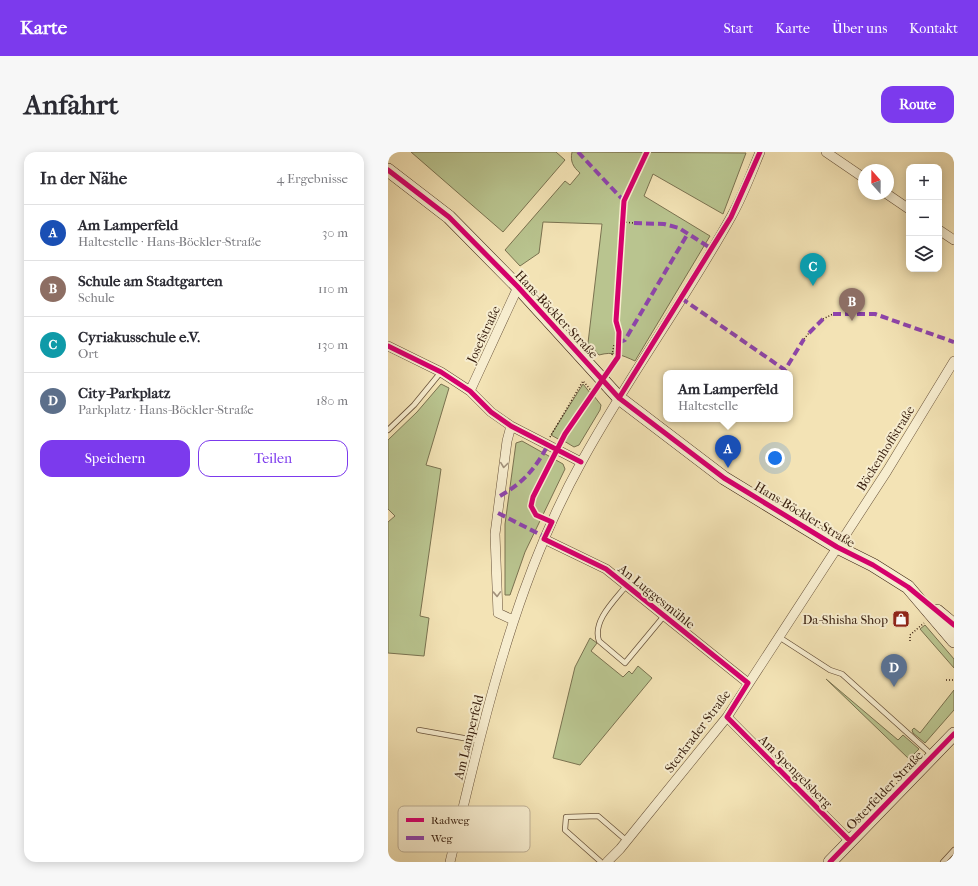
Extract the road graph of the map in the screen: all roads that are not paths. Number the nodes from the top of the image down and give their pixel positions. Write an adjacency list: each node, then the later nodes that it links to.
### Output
1 (760, 152): 14 (street, Am Lamperfeld)
2 (826, 152): 4 (street)
3 (388, 170): 9 (main road, Hans-Böckler-Straße)
4 (858, 174)
5 (894, 199): 6 (street)
6 (906, 207)
7 (942, 232): 8 (street)
8 (954, 240)
9 (518, 287): 13 (street, Josefstraße); 14 (main road, Hans-Böckler-Straße)
10 (388, 346): 12 (street)
11 (954, 361): 19 (street, Böckenhoffstraße)
12 (441, 372): 13 (street); 16 (lane)
13 (470, 391): 15 (street)
14 (619, 398): 17 (street, Am Lamperfeld); 19 (main road, Hans-Böckler-Straße)
15 (511, 426): 17 (street); 23 (street, one-way to 23)
16 (388, 430)
17 (581, 462): 18 (street, Am Lamperfeld)
18 (544, 540): 20 (street, An Luggesmühle); 23 (street, Am Lamperfeld)
19 (837, 547): 21 (main road, Hans-Böckler-Straße); 25 (street, Sterkrader Straße)
20 (626, 586): 22 (street, An Luggesmühle); 22 (lane)
21 (913, 591): 24 (main road, Hans-Böckler-Straße); 26 (main road, Hans-Böckler-Straße)
22 (664, 616): 27 (street, An Luggesmühle)
23 (513, 620): 31 (street, Am Lamperfeld)
24 (954, 625)
25 (779, 637): 27 (street, Sterkrader Straße); 32 (lane)
26 (954, 641)
27 (748, 683): 28 (street, Sterkrader Straße)
28 (727, 717): 34 (street, Sterkrader Straße); 35 (street, Am Spengelsberg)
29 (419, 730): 31 (lane)
30 (954, 734): 32 (main road, Osterfelder Straße)
31 (480, 742): 33 (street, Am Lamperfeld)
32 (933, 755): 35 (main road, Osterfelder Straße)
33 (464, 806)
34 (627, 841): 39 (lane); 40 (street, Sterkrader Straße)
35 (850, 841): 41 (main road, Osterfelder Straße)
36 (954, 850): 42 (lane)
37 (452, 852): 38 (street, Am Lamperfeld)
38 (450, 862)
39 (601, 862)
40 (607, 862)
41 (830, 862)
42 (943, 862)

